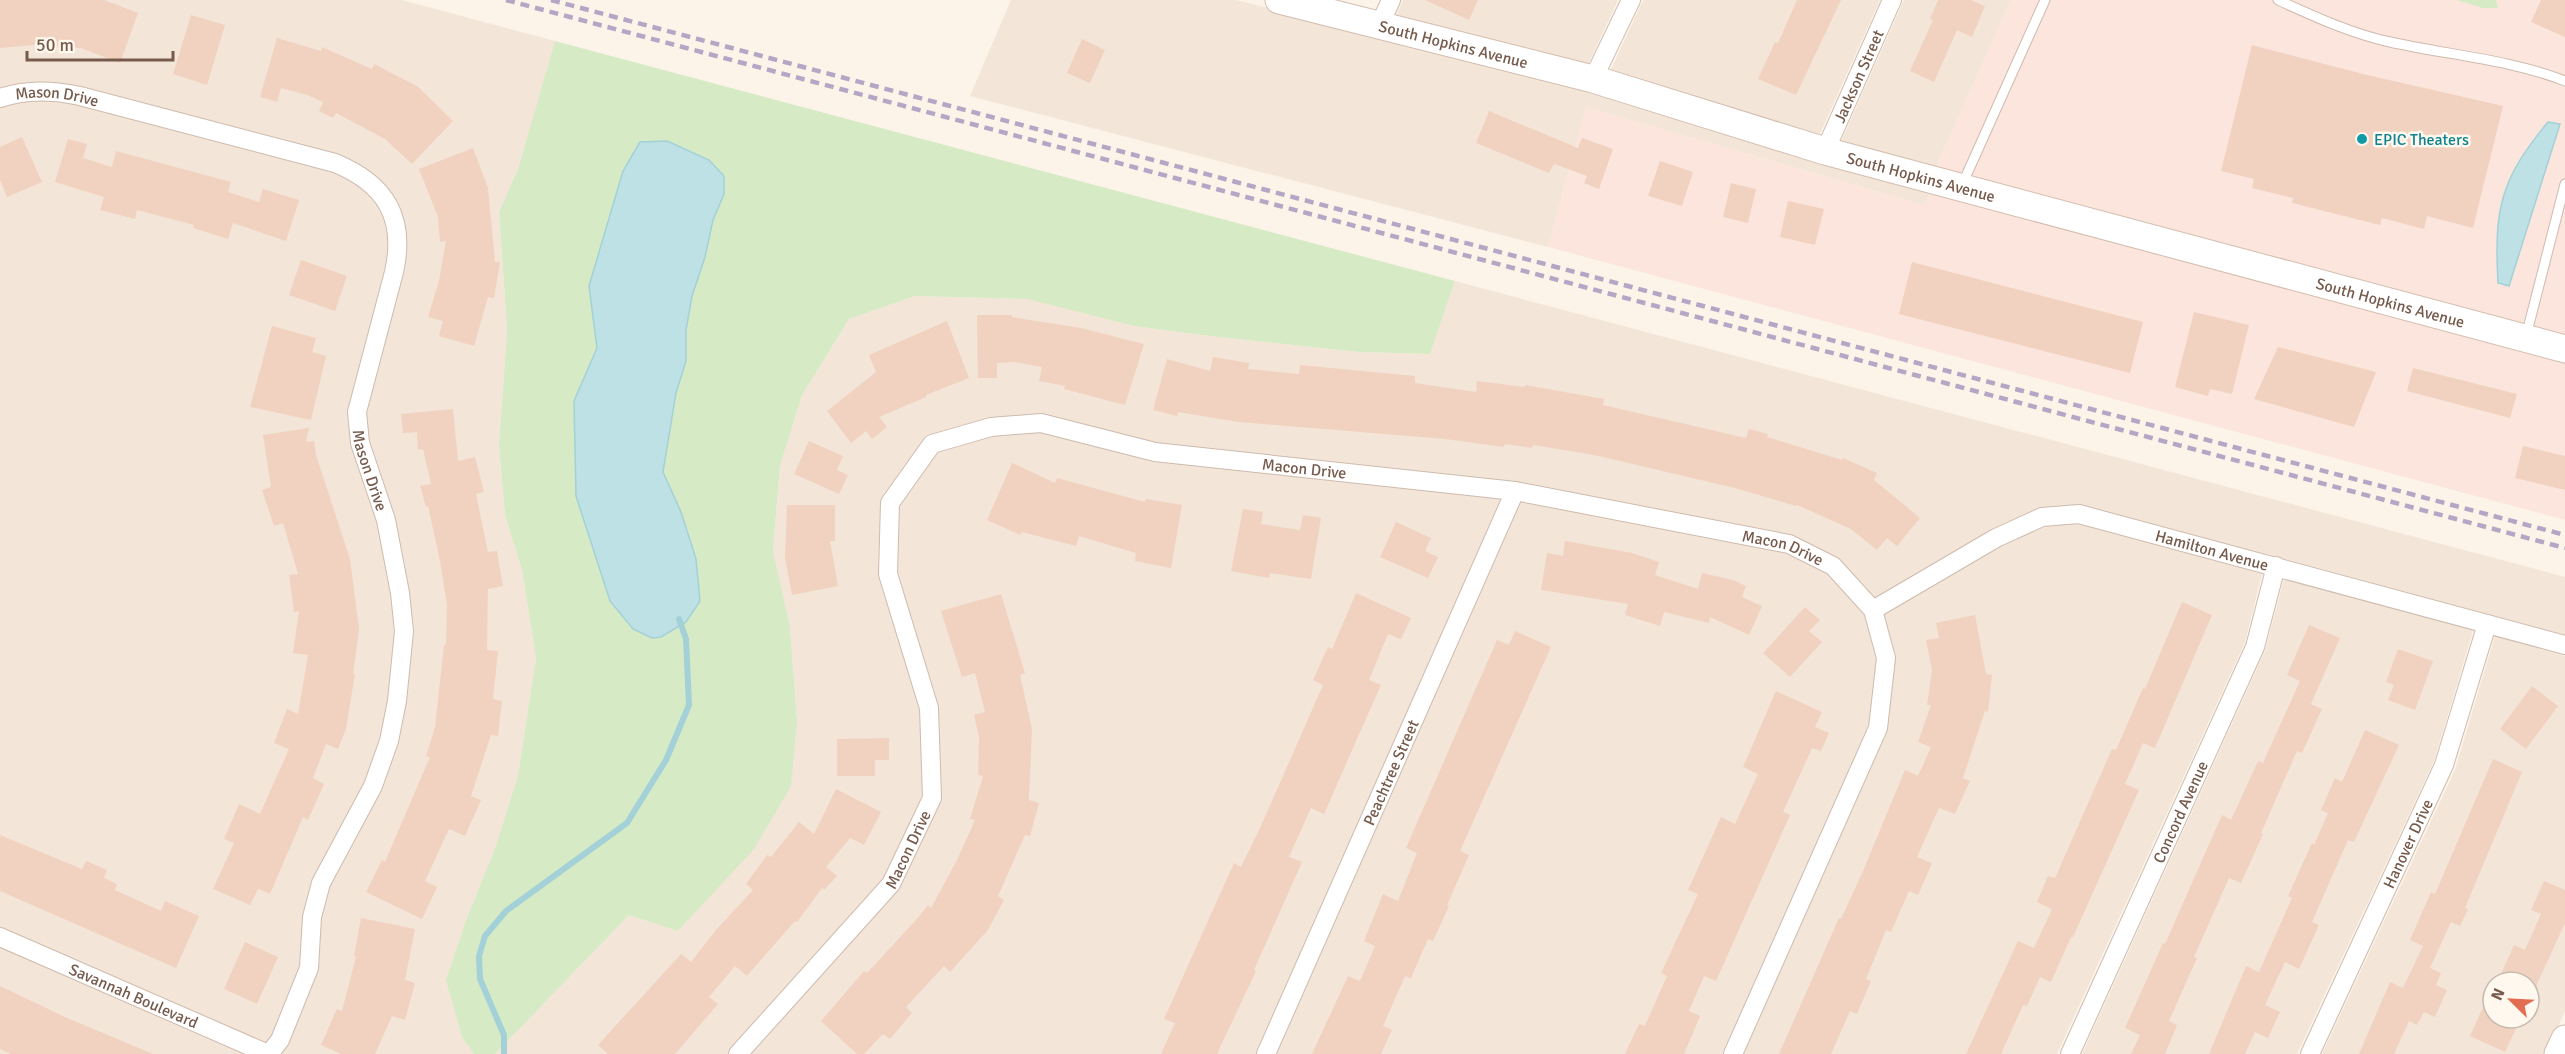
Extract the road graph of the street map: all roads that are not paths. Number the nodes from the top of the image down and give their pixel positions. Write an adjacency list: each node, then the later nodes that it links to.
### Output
1 (1279, 0): 7 (street, South Hopkins Avenue)
2 (1391, 0): 7 (street)
3 (1631, 0): 8 (street)
4 (1892, 0): 11 (street, Jackson Street)
5 (2045, 0): 13 (lane)
6 (2278, 0): 9 (lane)
7 (1380, 24): 8 (street, South Hopkins Avenue)
8 (1593, 79): 11 (street, South Hopkins Avenue)
9 (2565, 81)
10 (0, 98): 23 (street, Mason Drive)
11 (1825, 151): 13 (street, South Hopkins Avenue)
12 (2565, 183): 14 (lane)
13 (1961, 187): 14 (street, South Hopkins Avenue)
14 (2525, 338): 15 (street, South Hopkins Avenue)
15 (2565, 349)
16 (1515, 491): 18 (street, Macon Drive); 24 (street, Macon Drive); 25 (street, Peachtree Street)
17 (2276, 566): 18 (street, Hamilton Avenue); 19 (street, Hamilton Avenue); 27 (street, Concord Avenue)
18 (1873, 610): 26 (street, Macon Drive)
19 (2487, 624): 20 (street, Hamilton Avenue); 28 (street, Hanover Drive)
20 (2565, 645)
21 (0, 937): 23 (street, Savannah Boulevard)
22 (2565, 1039): 29 (street)
23 (269, 1054)
24 (738, 1054)
25 (1266, 1054)
26 (1733, 1054)
27 (2070, 1054)
28 (2310, 1054)
29 (2558, 1054)

